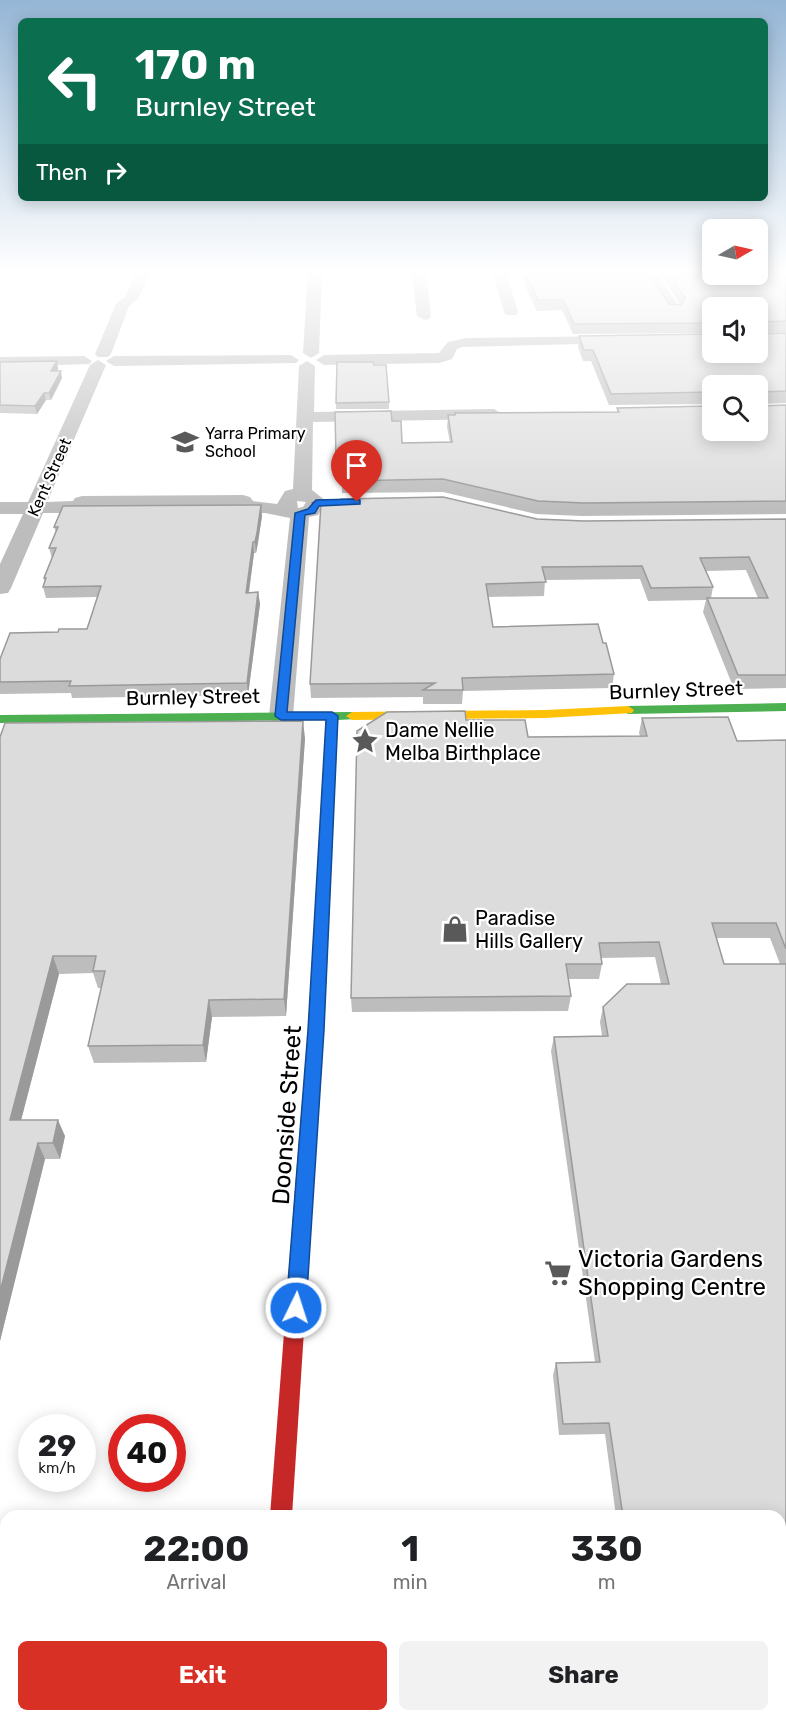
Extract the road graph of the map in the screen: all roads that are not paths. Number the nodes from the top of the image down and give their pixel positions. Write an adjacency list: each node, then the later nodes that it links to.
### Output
1 (103, 352): 4 (street, Kent Street)
2 (309, 352): 5 (street)
3 (448, 352): 5 (street)
4 (100, 360): 5 (street); 6 (street); 12 (street, Kent Street)
5 (308, 360): 8 (street)
6 (0, 362)
7 (510, 414): 8 (street)
8 (305, 417): 11 (street)
9 (397, 501): 11 (main road)
10 (0, 503): 12 (street)
11 (299, 504): 12 (street); 17 (street)
12 (36, 505): 13 (street); 14 (street, Kent Street)
13 (0, 508)
14 (0, 588)
15 (786, 707): 16 (main road, Burnley Street)
16 (566, 714): 18 (main road, Burnley Street); 20 (main road, Burnley Street)
17 (281, 716): 18 (main road, Burnley Street); 19 (main road, Burnley Street)
18 (332, 716): 21 (main road, Doonside Street)
19 (0, 719)
20 (729, 722)
21 (281, 1510)

